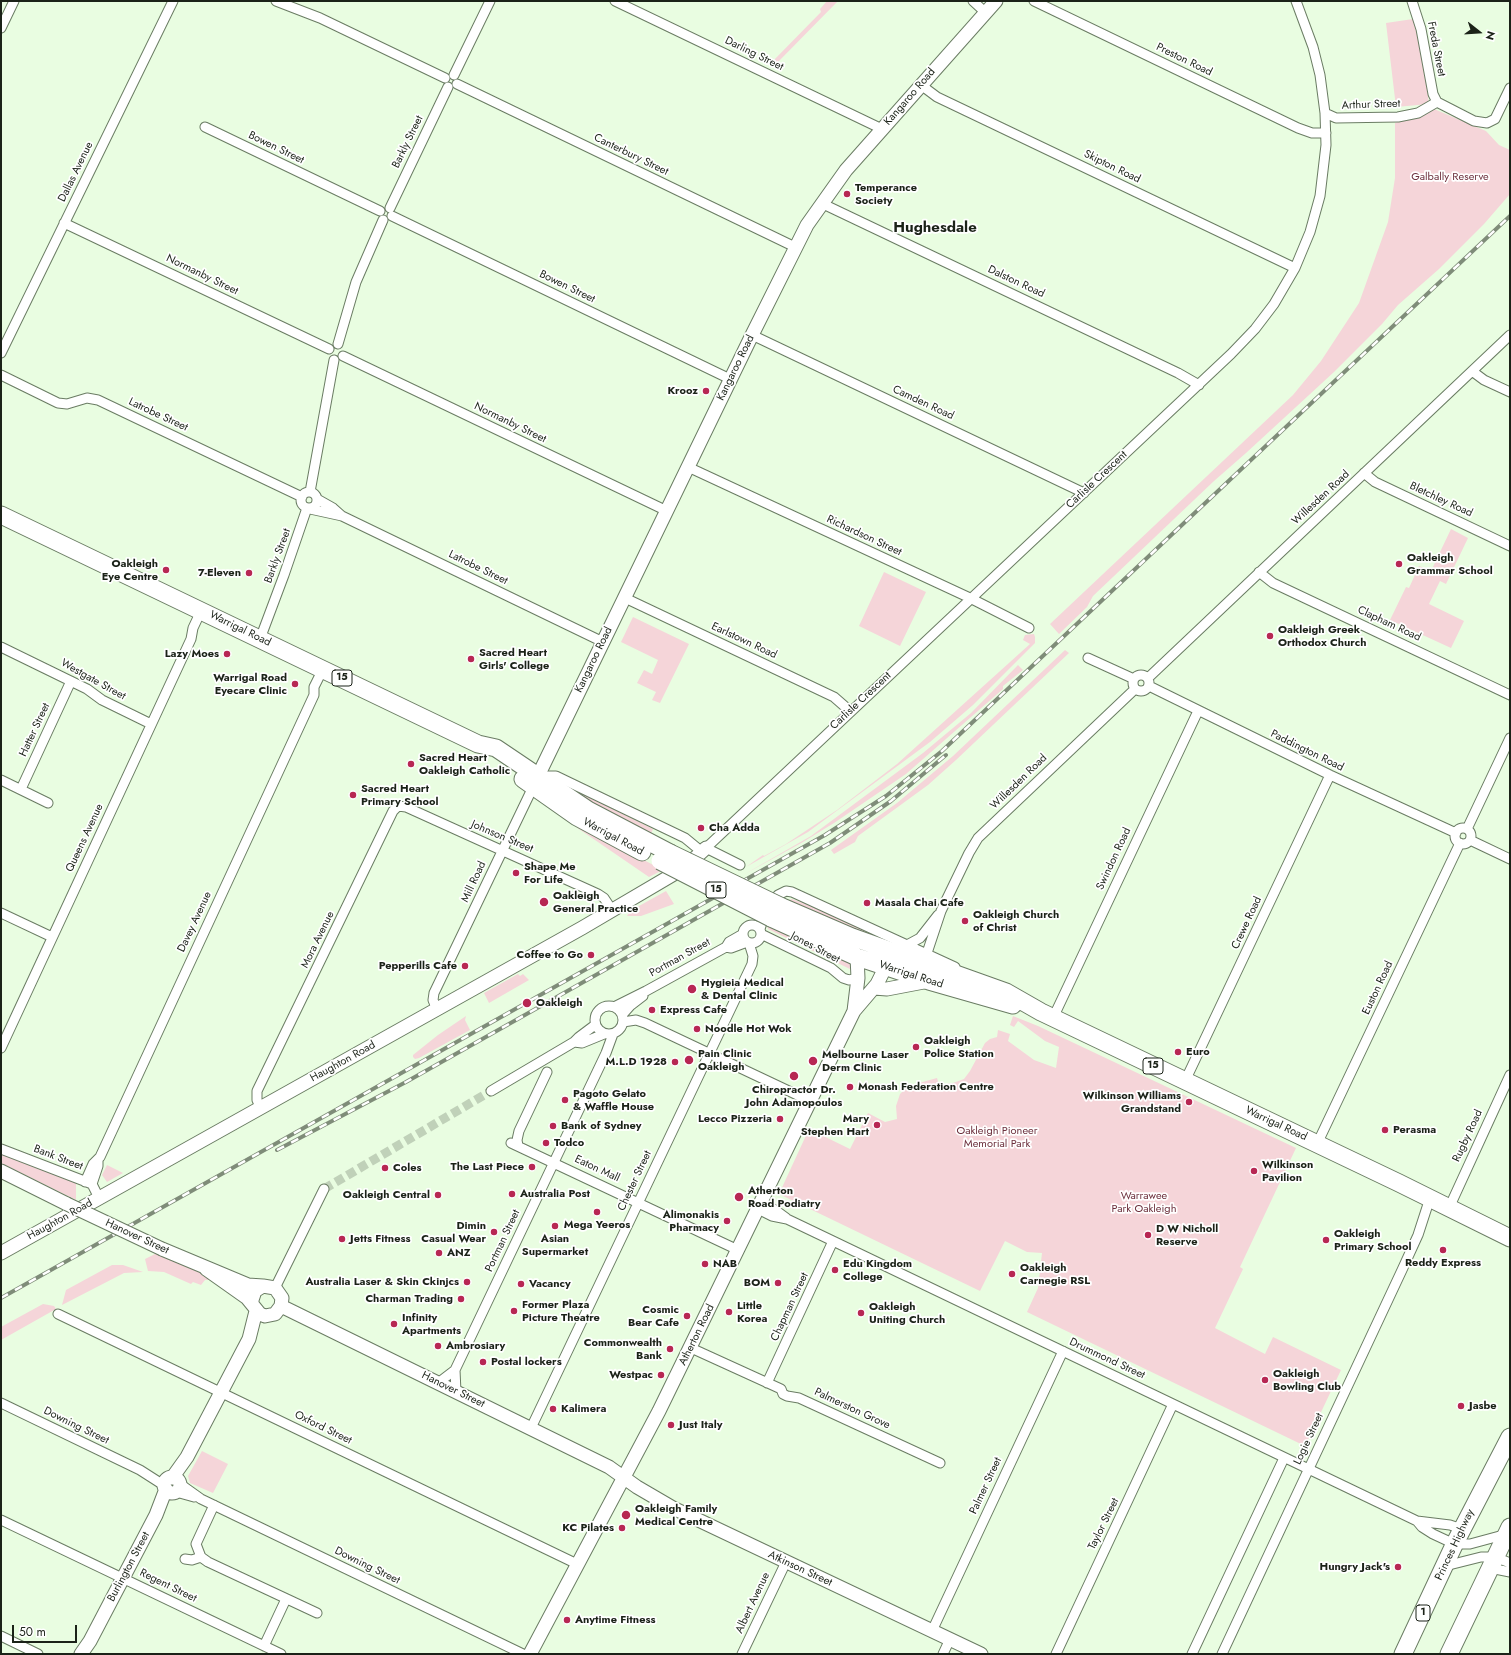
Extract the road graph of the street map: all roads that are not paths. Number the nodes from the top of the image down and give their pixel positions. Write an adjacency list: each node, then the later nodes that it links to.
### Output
1 (14, 1): 12 (street)
2 (172, 1): 23 (street, Dallas Avenue)
3 (276, 1): 13 (street, Canterbury Street)
4 (490, 1): 13 (street, Barkly Street)
5 (615, 1): 19 (street, Darling Street)
6 (973, 1): 11 (street)
7 (996, 1): 11 (street, Kangaroo Road)
8 (1034, 1): 20 (street, Preston Road)
9 (1296, 1): 17 (street, Carlisle Crescent)
10 (1412, 1): 16 (street, Freda Street)
11 (986, 13): 14 (street, Kangaroo Road)
12 (1, 28)
13 (451, 81): 22 (street, Barkly Street); 24 (street, Canterbury Street)
14 (921, 85): 19 (street, Kangaroo Road); 25 (street, Skipton Road)
15 (1510, 88): 16 (street)
16 (1437, 102): 17 (street, Arthur Street)
17 (1325, 112): 20 (street, Carlisle Crescent)
18 (205, 127): 22 (street, Bowen Street)
19 (882, 129): 21 (street, Kangaroo Road)
20 (1326, 133): 25 (street, Carlisle Crescent)
21 (821, 203): 24 (street, Kangaroo Road); 36 (street, Dalston Road)
22 (386, 214): 28 (street, Barkly Street); 35 (street, Bowen Street)
23 (64, 222): 29 (street, Normanby Street); 30 (street, Dallas Avenue)
24 (795, 247): 26 (street, Kangaroo Road)
25 (1295, 268): 36 (street, Carlisle Crescent)
26 (752, 335): 35 (street, Kangaroo Road); 41 (street, Camden Road)
27 (1510, 335): 33 (street, Willesden Road)
28 (338, 344): 29 (street); 31 (street)
29 (329, 349): 32 (street)
30 (1, 353)
31 (343, 356): 32 (street); 45 (street, Normanby Street)
32 (334, 360): 40 (street)
33 (1472, 371): 37 (street); 39 (street, Willesden Road)
34 (1, 375): 42 (street, Latrobe Street)
35 (730, 379): 38 (street, Kangaroo Road)
36 (1198, 385): 41 (street, Carlisle Crescent)
37 (1510, 392)
38 (688, 467): 45 (street, Kangaroo Road); 51 (street, Richardson Street)
39 (1364, 473): 48 (street, Bletchley Road); 49 (street, Willesden Road)
40 (310, 492): 42 (street); 43 (street)
41 (1084, 493): 51 (street, Carlisle Crescent)
42 (302, 497): 44 (street)
43 (317, 499): 44 (street); 47 (street, Latrobe Street)
44 (308, 508): 47 (street, Latrobe Street); 54 (street, Barkly Street)
45 (667, 511): 50 (street, Kangaroo Road)
46 (1, 515): 52 (highway, Warrigal Road / 15)
47 (342, 516): 55 (street, Latrobe Street)
48 (1510, 546)
49 (1259, 572): 60 (street, Willesden Road); 62 (street, Clapham Road)
50 (625, 598): 55 (street, Kangaroo Road); 63 (street, Earlstown Road)
51 (970, 598): 53 (street, Richardson Street); 63 (street, Carlisle Crescent)
52 (204, 612): 54 (highway, Warrigal Road / 15); 65 (street, Queens Avenue)
53 (1030, 628)
54 (258, 638): 58 (highway, Warrigal Road / 15)
55 (603, 642): 69 (street, Kangaroo Road)
56 (1, 647): 59 (street, Westgate Street)
57 (1088, 658): 61 (street)
58 (325, 670): 69 (highway, Warrigal Road / 15); 121 (street, Davey Avenue)
59 (71, 681): 65 (street, Westgate Street); 70 (street, Hatter Street)
60 (1148, 682): 61 (street); 61 (street); 64 (street, Paddington Road)
61 (1135, 684): 83 (street, Willesden Road)
62 (1510, 695)
63 (850, 711): 78 (street, Carlisle Crescent)
64 (1198, 711): 67 (street, Paddington Road); 104 (street, Swindon Road)
65 (151, 724): 87 (street, Queens Avenue)
66 (1510, 738): 73 (street)
67 (1330, 775): 74 (street, Paddington Road); 113 (street, Crewe Road)
68 (1, 780): 70 (street)
69 (536, 781): 77 (street, Mill Road); 78 (street); 85 (highway, Warrigal Road / 15, bridge)
70 (21, 789): 71 (street)
71 (48, 803)
72 (398, 806): 77 (street, Johnson Street); 116 (street, Mora Avenue)
73 (1467, 829): 74 (street); 75 (street)
74 (1456, 833): 76 (street)
75 (1470, 840): 76 (street); 79 (street)
76 (1460, 843): 117 (street, Euston Road)
77 (502, 850): 82 (street, Johnson Street); 97 (street, Mill Road)
78 (704, 850): 80 (street); 81 (street, Carlisle Crescent)
79 (1510, 859)
80 (740, 865)
81 (684, 868): 82 (street, Haughton Road)
82 (612, 910): 100 (street, Haughton Road)
83 (941, 910): 89 (street, Willesden Road); 91 (street, Willesden Road)
84 (1, 913): 87 (street)
85 (768, 919): 86 (street, Jones Street); 86 (street, Warrigal Road); 88 (street); 89 (street, Warrigal Road); 90 (highway, Warrigal Road / 15); 92 (highway, Warrigal Road / 15); 95 (street, Jones Street)
86 (751, 925): 88 (street, Warrigal Road)
87 (52, 937): 109 (street, Queens Avenue)
88 (747, 940): 99 (street, Portman Street); 110 (street, Chester Street)
89 (907, 945): 91 (street, Warrigal Road)
90 (886, 949): 93 (street, Atherton Road); 94 (highway, Warrigal Road / 15)
91 (927, 953): 94 (street, Warrigal Road)
92 (857, 957): 93 (highway, Warrigal Road / 15); 95 (street, Atherton Road)
93 (884, 967): 96 (highway, Warrigal Road / 15); 98 (street, Atherton Road)
94 (962, 976): 104 (highway, Warrigal Road / 15)
95 (858, 978): 103 (street, Atherton Road)
96 (929, 981): 98 (street); 104 (highway, Warrigal Road / 15)
97 (437, 988): 100 (street); 102 (street, Mill Road)
98 (874, 988): 103 (street, Atherton Road)
99 (646, 991): 101 (street, Portman Street); 105 (street, Portman Street)
100 (449, 1003): 102 (street, Haughton Road)
101 (614, 1007): 105 (street); 106 (street)
102 (437, 1010): 116 (street, Haughton Road)
103 (854, 1011): 115 (street, Atherton Road)
104 (1047, 1015): 113 (highway, Warrigal Road / 15)
105 (623, 1018): 107 (street); 110 (street)
106 (595, 1025): 107 (street); 108 (street)
107 (609, 1034): 108 (street); 119 (street, Portman Street)
108 (574, 1042): 114 (street)
109 (1, 1048)
110 (708, 1054): 115 (street); 124 (street, Chester Street)
111 (547, 1072): 119 (street, Eaton Mall)
112 (1510, 1075): 125 (street, Rugby Road)
113 (1186, 1081): 117 (highway, Warrigal Road / 15)
114 (491, 1091)
115 (810, 1101): 126 (street, Atherton Road)
116 (266, 1106): 123 (street, Haughton Road)
117 (1317, 1144): 125 (highway, Warrigal Road / 15)
118 (1, 1149): 121 (street, Bank Street)
119 (554, 1162): 124 (street, Eaton Mall); 140 (street, Portman Street)
120 (1, 1171): 131 (street, Hanover Street, bridge)
121 (88, 1183): 123 (street, Bank Street)
122 (324, 1189): 132 (street)
123 (99, 1198): 130 (street, Haughton Road)
124 (638, 1202): 129 (street, Eaton Mall); 147 (street, Chester Street)
125 (1439, 1203): 127 (highway, Warrigal Road / 15); 151 (street, Logie Street)
126 (759, 1206): 128 (street, Drummond Street); 129 (street, Atherton Road)
127 (1510, 1238)
128 (833, 1241): 139 (street, Drummond Street); 142 (street, Chapman Street)
129 (738, 1250): 138 (street, Atherton Road)
130 (1, 1253)
131 (206, 1269): 132 (street, Hanover Street); 134 (street, Hanover Street)
132 (269, 1287): 133 (street); 134 (street)
133 (281, 1306): 136 (street); 141 (street, Hanover Street)
134 (254, 1308): 136 (street); 137 (street, Burlington Street)
135 (58, 1314): 143 (street, Oxford Street)
136 (270, 1316): 137 (street, Burlington Street)
137 (250, 1339): 143 (street, Burlington Street)
138 (690, 1348): 142 (street, Palmerston Grove); 152 (street, Atherton Road)
139 (1063, 1351): 146 (street, Drummond Street); 169 (street, Palmer Street)
140 (455, 1370): 141 (street, Portman Street); 144 (street, Portman Street)
141 (438, 1383): 144 (street, Hanover Street)
142 (767, 1383): 150 (street, Palmerston Grove)
143 (221, 1392): 153 (street, Burlington Street); 163 (street, Oxford Street)
144 (456, 1392): 147 (street, Hanover Street)
145 (1, 1403): 153 (street, Downing Street)
146 (1173, 1404): 149 (street, Drummond Street); 183 (street, Taylor Street)
147 (531, 1428): 152 (street, Hanover Street)
148 (1510, 1437): 158 (highway, Princes Highway / 1)
149 (1284, 1458): 151 (street, Drummond Street); 184 (street, Logie Street)
150 (940, 1463)
151 (1308, 1469): 156 (street, Drummond Street); 185 (street, Logie Street)
152 (624, 1476): 161 (street, Atkinson Street); 163 (street, Atherton Road)
153 (173, 1485): 154 (street, Downing Street); 166 (street, Burlington Street)
154 (214, 1505): 159 (street); 178 (street, Downing Street)
155 (1, 1520): 166 (street, Regent Street)
156 (1417, 1521): 158 (street, Drummond Street); 158 (street, Drummond Street)
157 (1508, 1531): 158 (street, Drummond Street); 162 (highway)
158 (1458, 1536): 164 (highway, Princes Highway / 1)
159 (201, 1557): 160 (street); 167 (street)
160 (184, 1559)
161 (786, 1562): 169 (street, Atkinson Street); 180 (street, Albert Avenue)
162 (1498, 1563): 164 (street); 165 (street); 187 (highway)
163 (577, 1564): 179 (street, Atherton Road)
164 (1445, 1566): 186 (highway, Princes Highway / 1)
165 (1510, 1572)
166 (123, 1578): 172 (street, Burlington Street); 173 (street, Regent Street)
167 (286, 1599): 168 (street); 173 (street)
168 (317, 1613)
169 (932, 1631): 171 (street, Atkinson Street)
170 (1, 1636): 174 (street)
171 (950, 1639): 181 (street); 182 (street, Atkinson Street)
172 (90, 1641): 175 (street, Burlington Street); 176 (street, Burlington Street)
173 (264, 1646): 177 (street, Regent Street)
174 (38, 1654)
175 (81, 1654)
176 (85, 1654)
177 (281, 1654)
178 (523, 1654)
179 (530, 1654)
180 (742, 1654)
181 (943, 1654)
182 (981, 1654)
183 (1056, 1654)
184 (1192, 1654)
185 (1222, 1654)
186 (1403, 1654)
187 (1449, 1654)

